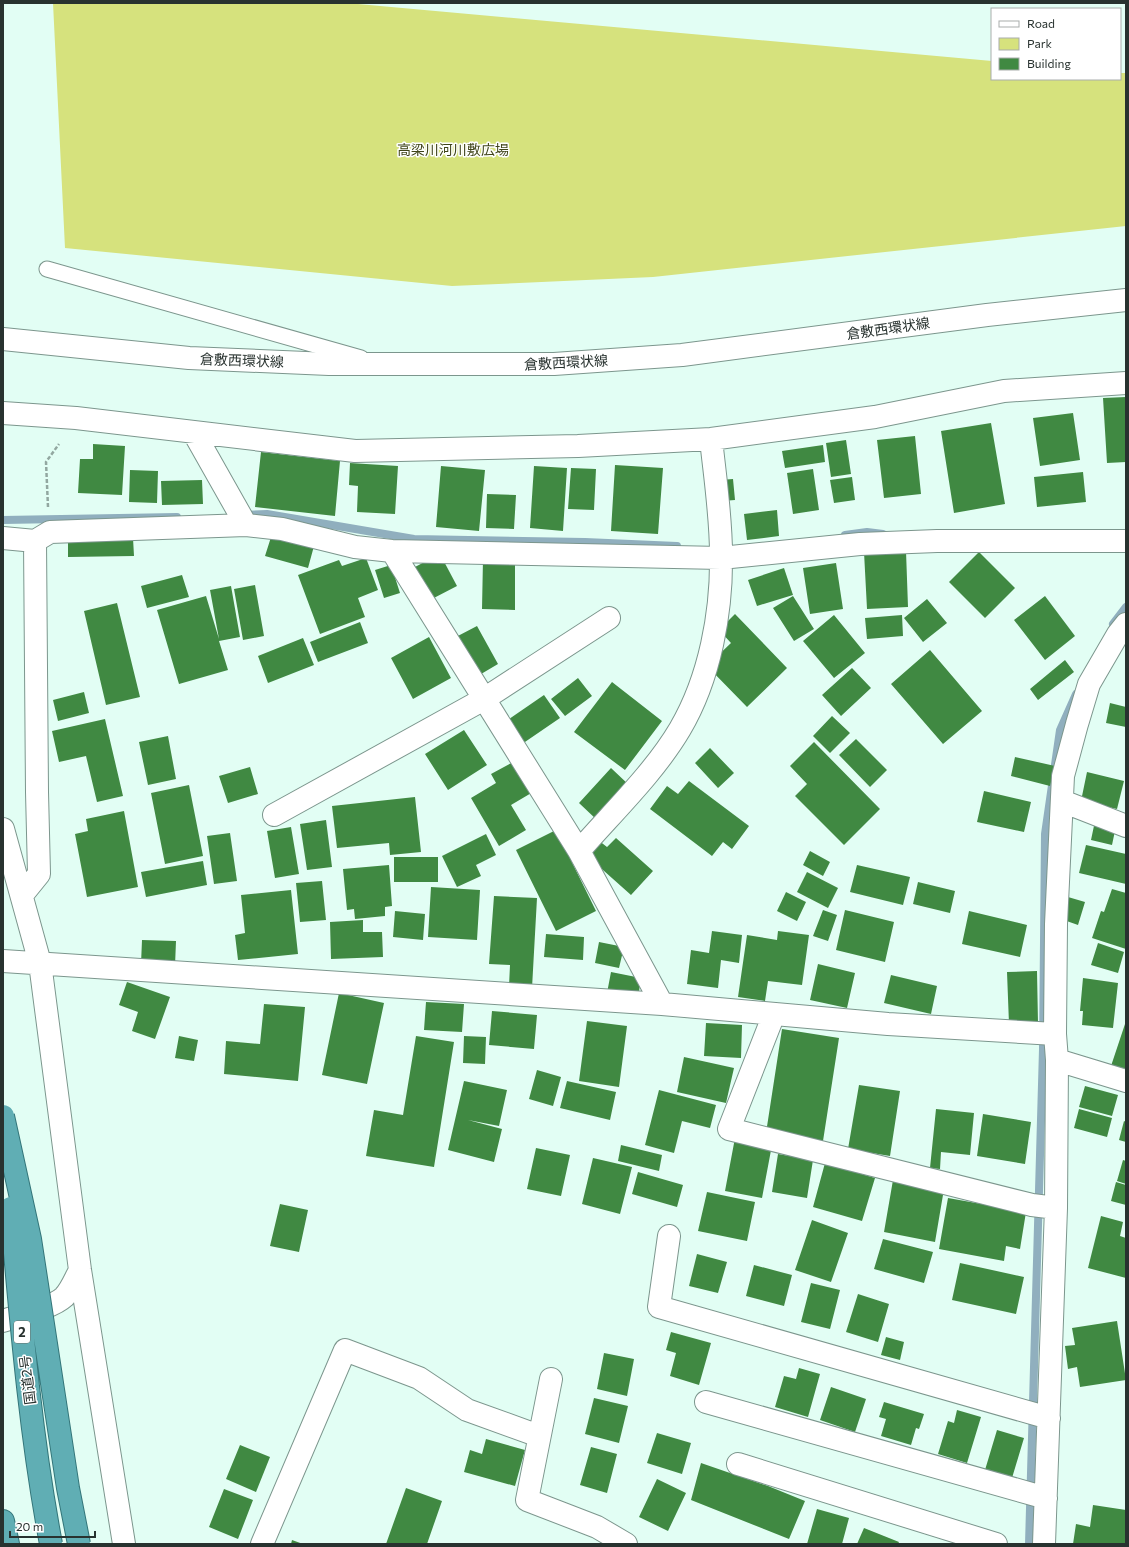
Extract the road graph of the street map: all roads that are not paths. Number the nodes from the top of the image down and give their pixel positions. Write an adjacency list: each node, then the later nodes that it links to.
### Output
1 (47, 269): 4 (lane)
2 (1126, 300): 4 (street, 倉敷西環状線)
3 (3, 339): 4 (street, 倉敷西環状線)
4 (381, 364)
5 (1126, 383): 8 (street)
6 (3, 413): 7 (street)
7 (194, 432): 8 (street); 9 (street)
8 (711, 439): 14 (street)
9 (242, 517): 11 (street); 13 (street)
10 (3, 538): 11 (street)
11 (36, 541): 23 (street)
12 (1126, 541): 14 (street)
13 (392, 551): 14 (street); 17 (street)
14 (721, 552): 22 (street)
15 (609, 618): 17 (street)
16 (1126, 624): 18 (street)
17 (484, 699): 19 (street); 22 (street)
18 (1062, 801): 20 (street); 28 (street)
19 (274, 815)
20 (1126, 826)
21 (3, 829): 23 (street)
22 (579, 851): 26 (street)
23 (22, 895): 25 (street)
24 (3, 960): 25 (street)
25 (40, 963): 26 (street); 34 (street)
26 (662, 1004): 27 (street)
27 (774, 1014): 28 (street); 32 (street)
28 (1047, 1034): 29 (street)
29 (1057, 1060): 30 (street); 32 (street)
30 (1126, 1081)
31 (3, 1117): 44 (highway, 国道2号 / 2, bridge); 45 (highway, bridge)
32 (1044, 1207): 38 (street)
33 (669, 1236): 38 (street)
34 (80, 1270): 35 (street); 46 (street)
35 (3, 1321)
36 (551, 1379): 39 (street)
37 (706, 1402): 41 (street)
38 (1038, 1415): 41 (street)
39 (539, 1436): 47 (street); 48 (street)
40 (738, 1464): 49 (street)
41 (1036, 1495): 50 (street)
42 (3, 1522): 43 (highway)
43 (8, 1544)
44 (51, 1544)
45 (79, 1544)
46 (124, 1544)
47 (262, 1544)
48 (626, 1544)
49 (996, 1544)
50 (1044, 1544)

